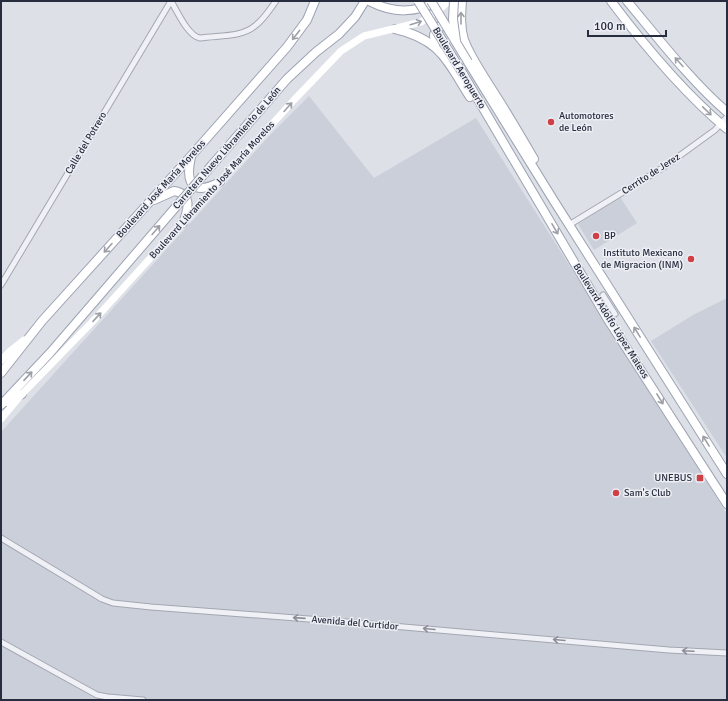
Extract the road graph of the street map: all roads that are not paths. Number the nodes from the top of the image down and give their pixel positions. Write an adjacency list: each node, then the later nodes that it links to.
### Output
1 (171, 1): 2 (street); 30 (street, Calle del Potrero)
2 (276, 1)
3 (315, 1): 23 (main road, Boulevard José María Morelos, one-way to 23)
4 (365, 1): 37 (main road, Carretera Nuevo Libramiento de León, one-way to 4, bridge)
5 (369, 1): 13 (main road)
6 (418, 1): 22 (main road, Boulevard Aeropuerto, bridge)
7 (439, 1): 13 (main road)
8 (449, 1): 14 (street, Boulevard Libramiento José María Morelos, one-way to 8)
9 (454, 1): 15 (main road, bridge)
10 (462, 1): 17 (main road, one-way to 10)
11 (611, 1): 20 (main road, one-way to 20)
12 (627, 1): 18 (main road, one-way to 12)
13 (430, 4): 15 (main road, Boulevard Aeropuerto, bridge)
14 (395, 29): 16 (main road); 24 (street, Boulevard Libramiento José María Morelos, one-way to 14)
15 (456, 43): 21 (main road, Boulevard Aeropuerto, bridge)
16 (435, 46): 17 (main road); 27 (main road)
17 (471, 55): 25 (main road)
18 (727, 112)
19 (727, 117): 20 (street, Cerrito de Jerez)
20 (724, 126): 29 (street, Cerrito de Jerez)
21 (511, 132): 25 (main road, Boulevard Adolfo López Mateos)
22 (499, 135): 27 (main road, Boulevard Adolfo López Mateos)
23 (191, 156): 24 (main road); 26 (main road, Boulevard José María Morelos)
24 (220, 182): 28 (street, Boulevard Libramiento José María Morelos)
25 (554, 201): 29 (main road, Boulevard Adolfo López Mateos)
26 (148, 203): 28 (main road); 33 (main road, Boulevard José María Morelos, one-way to 33)
27 (545, 211): 40 (main road, Boulevard Adolfo López Mateos, one-way to 40)
28 (183, 223): 36 (street, Boulevard Libramiento José María Morelos, one-way to 28)
29 (569, 224): 39 (main road, Boulevard Adolfo López Mateos, one-way to 29)
30 (1, 285)
31 (603, 295): 32 (street)
32 (615, 314)
33 (31, 335): 34 (street); 35 (main road, Boulevard José María Morelos)
34 (1, 361)
35 (1, 373)
36 (22, 394): 37 (main road); 38 (street, Boulevard Libramiento José María Morelos)
37 (1, 405)
38 (1, 419)
39 (727, 474)
40 (727, 504)
41 (1, 538): 43 (street, Avenida del Curtidor, one-way to 41)
42 (1, 642): 44 (street)
43 (727, 653)
44 (144, 700)

